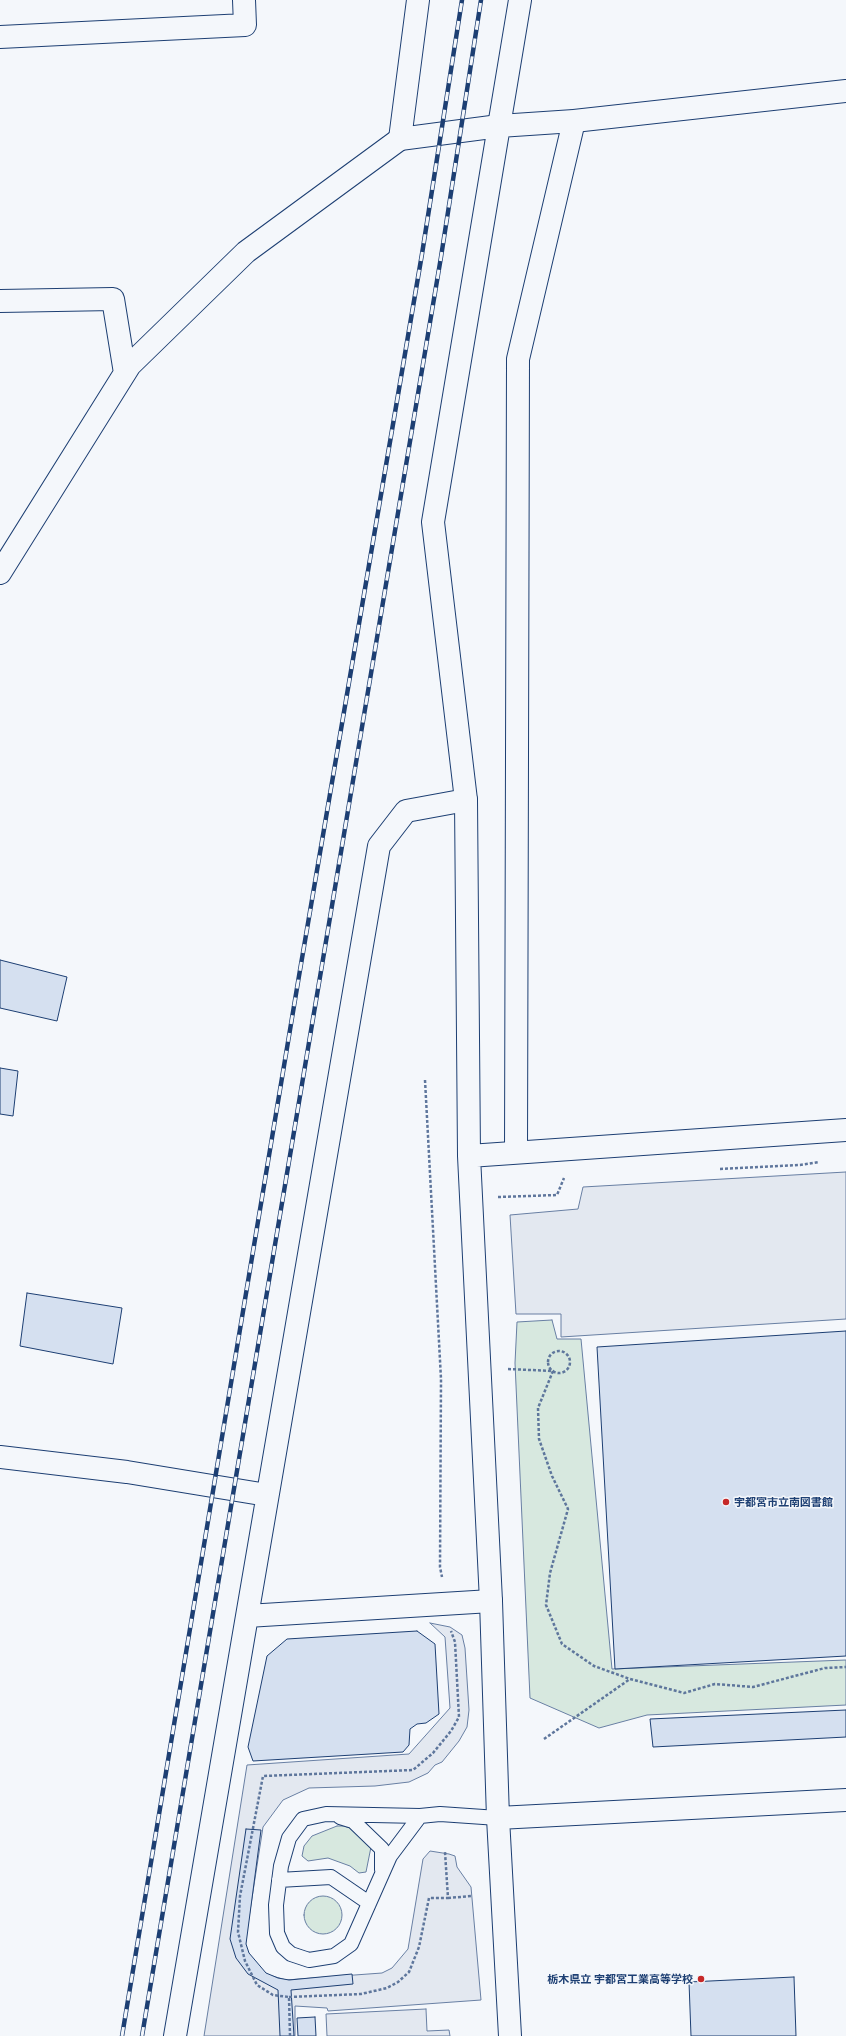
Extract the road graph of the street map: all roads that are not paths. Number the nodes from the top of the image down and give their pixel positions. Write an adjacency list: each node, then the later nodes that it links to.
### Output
1 (244, 0): 4 (street)
2 (418, 0): 8 (street)
3 (520, 0): 7 (street)
4 (0, 37)
5 (846, 91): 6 (street)
6 (574, 121): 7 (street); 14 (street)
7 (499, 126): 8 (street); 12 (street)
8 (400, 139): 10 (street)
9 (0, 301): 10 (street)
10 (125, 373): 11 (street)
11 (0, 572)
12 (466, 800): 15 (street); 17 (street)
13 (846, 1130): 14 (street)
14 (516, 1152): 15 (street)
15 (469, 1156): 18 (street)
16 (0, 1457): 17 (street)
17 (267, 1495): 19 (street)
18 (491, 1601): 19 (street); 23 (street)
19 (247, 1616): 27 (street)
20 (846, 1800): 23 (street)
21 (326, 1814): 22 (lane); 24 (lane); 25 (lane)
22 (420, 1816): 23 (lane); 24 (lane)
23 (498, 1818): 28 (street)
24 (382, 1872): 26 (lane)
25 (279, 1880): 26 (lane); 26 (lane)
26 (369, 1903)
27 (175, 2036)
28 (510, 2036)

